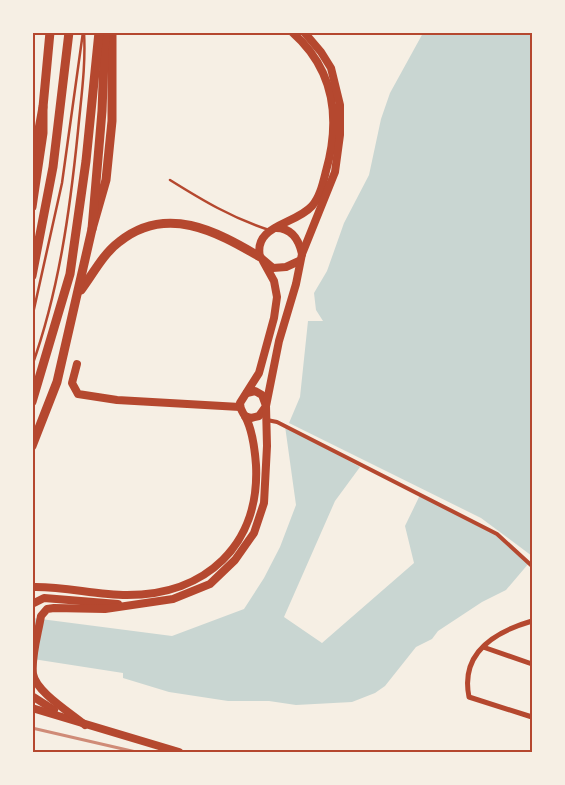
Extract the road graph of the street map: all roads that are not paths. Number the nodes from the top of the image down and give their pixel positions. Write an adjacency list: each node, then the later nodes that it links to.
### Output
1 (69, 32): 17 (main road)
2 (84, 32): 19 (lane); 21 (lane)
3 (99, 32): 23 (main road)
4 (105, 32): 13 (main road)
5 (112, 32): 13 (main road)
6 (292, 32): 14 (main road)
7 (304, 32): 15 (main road)
8 (50, 33): 9 (main road)
9 (43, 107): 10 (main road); 12 (main road)
10 (32, 168)
11 (170, 180): 14 (lane)
12 (32, 207)
13 (92, 229): 18 (main road)
14 (272, 229): 15 (main road); 16 (main road)
15 (301, 258): 16 (main road); 24 (main road)
16 (262, 259): 18 (main road); 22 (main road)
17 (32, 276)
18 (79, 292): 28 (main road)
19 (32, 318)
20 (76, 364): 25 (main road)
21 (32, 366)
22 (247, 392): 24 (main road); 25 (main road)
23 (32, 402)
24 (266, 406): 26 (main road); 27 (main road)
25 (240, 408): 26 (main road)
26 (245, 416): 30 (main road)
27 (267, 420): 29 (street); 32 (main road)
28 (32, 446)
29 (532, 566)
30 (32, 586)
31 (32, 604): 32 (main road)
32 (137, 606): 36 (main road)
33 (532, 621): 34 (street)
34 (483, 647): 35 (street); 39 (street)
35 (532, 664)
36 (33, 666): 40 (main road)
37 (32, 696): 40 (main road)
38 (32, 708): 40 (main road)
39 (532, 717)
40 (85, 725): 41 (main road)
41 (179, 752)

